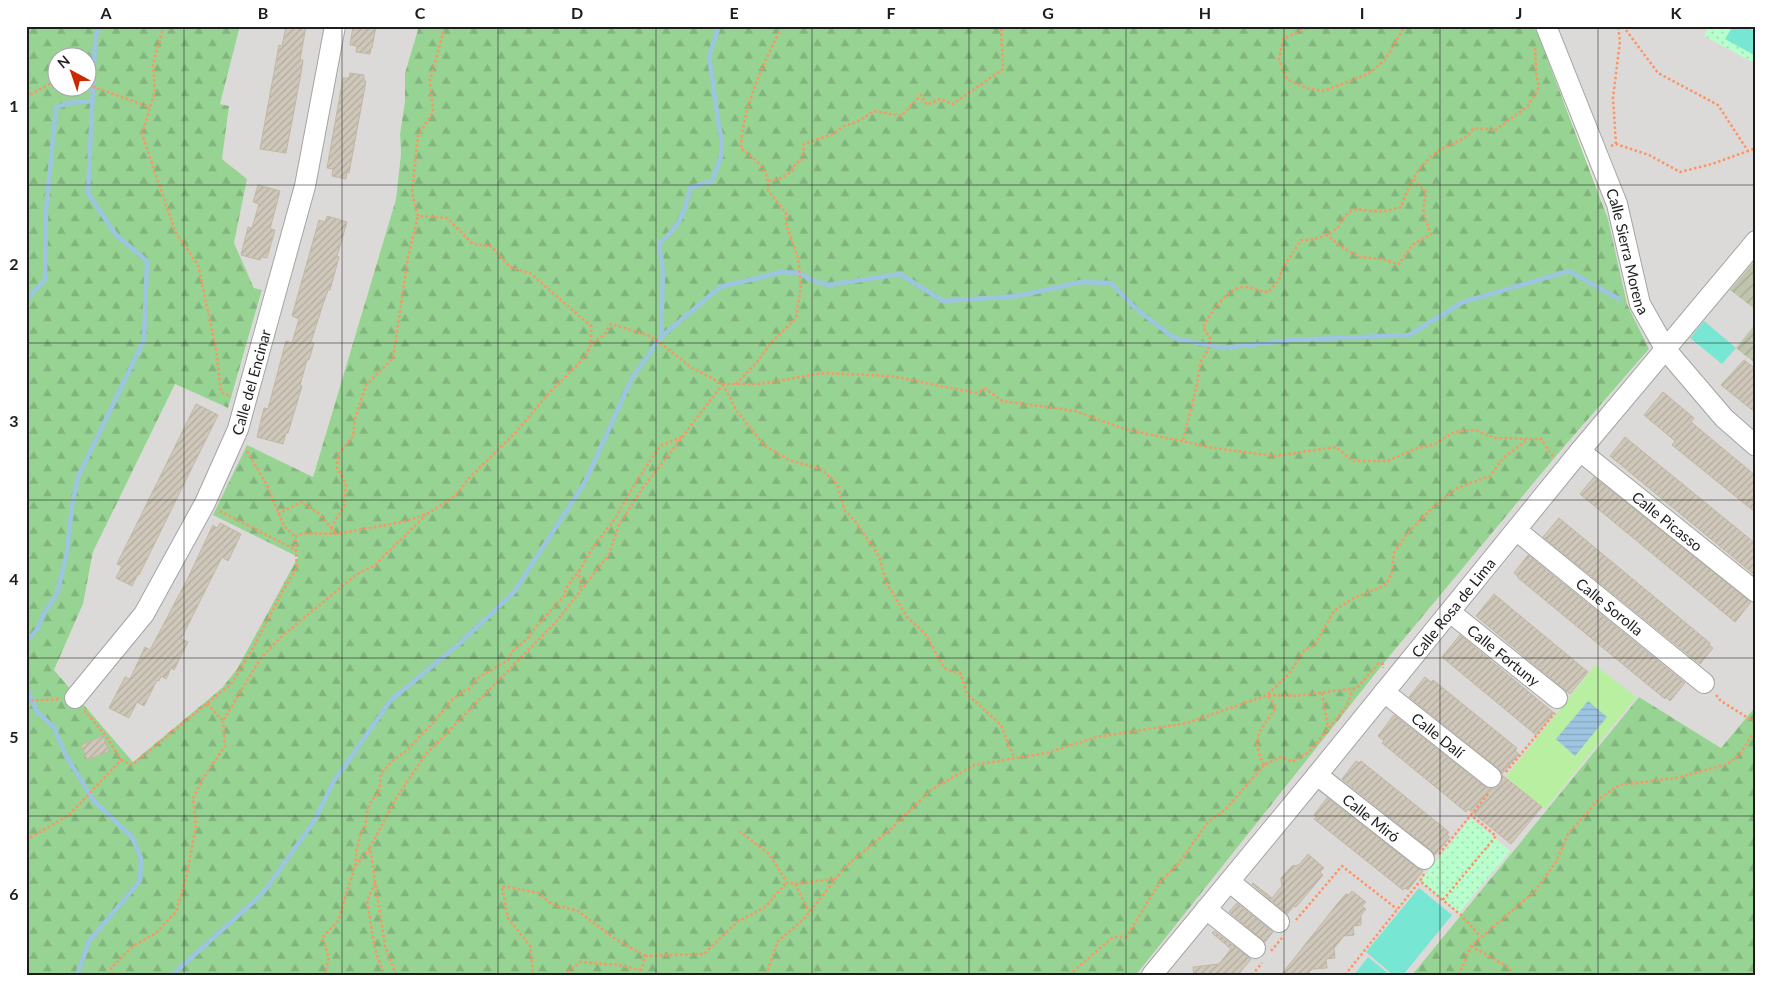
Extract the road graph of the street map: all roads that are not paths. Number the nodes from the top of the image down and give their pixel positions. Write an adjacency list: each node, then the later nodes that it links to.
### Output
1 (335, 26): 12 (street, Calle del Encinar)
2 (1540, 34): 4 (street, Calle Sierra Morena)
3 (1756, 241): 4 (street, Calle Rosa de Lima)
4 (1666, 350): 5 (street, Calle Sierra Morena); 6 (street, Calle Rosa de Lima)
5 (1756, 446)
6 (1580, 451): 7 (street, Calle Rosa de Lima); 8 (street, Calle Picasso)
7 (1516, 530): 9 (street, Calle Rosa de Lima); 10 (street, Calle Sorolla)
8 (1756, 592)
9 (1450, 612): 11 (street, Calle Rosa de Lima); 13 (street, Calle Fortuny)
10 (1704, 683)
11 (1384, 692): 14 (street, Calle Rosa de Lima); 15 (street, Calle Dalí)
12 (75, 698)
13 (1556, 698)
14 (1317, 775): 16 (street, Calle Miró); 17 (street, Calle Rosa de Lima)
15 (1495, 781)
16 (1429, 862)
17 (1230, 882): 18 (street, Calle Rosa de Lima); 19 (street)
18 (1206, 909): 20 (street); 21 (street, Calle Rosa de Lima)
19 (1285, 928)
20 (1263, 953)
21 (1152, 975)

